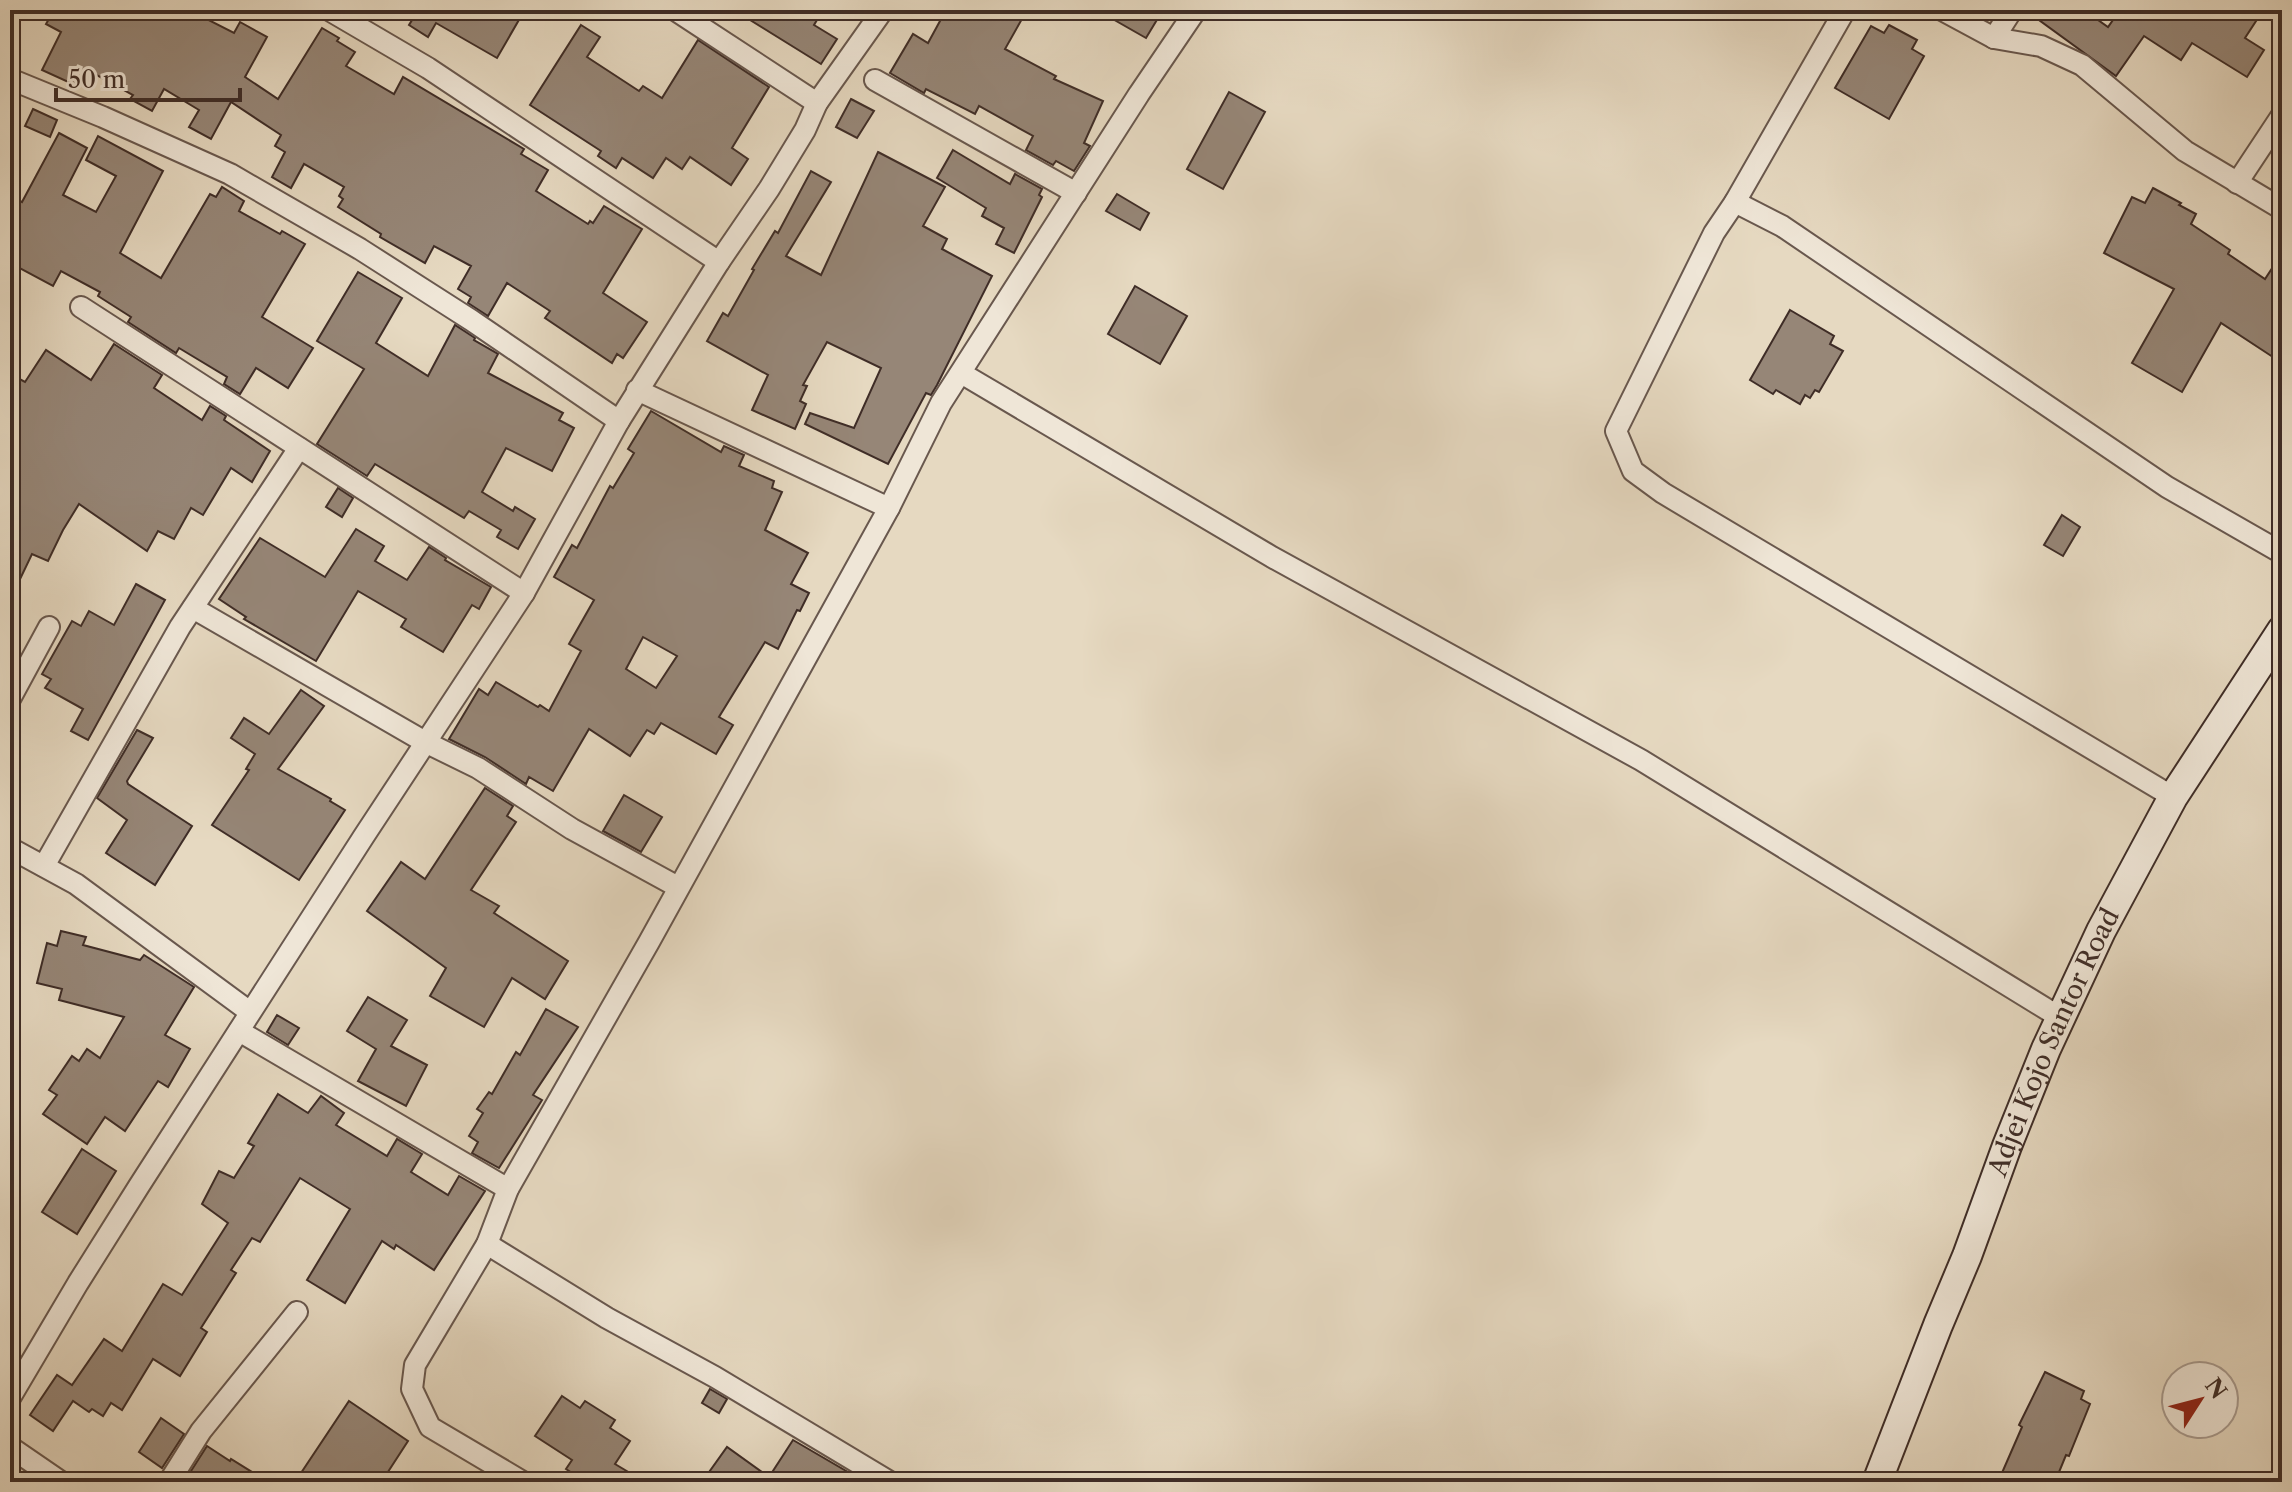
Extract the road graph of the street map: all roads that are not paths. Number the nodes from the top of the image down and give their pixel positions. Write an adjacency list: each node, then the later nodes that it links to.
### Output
1 (329, 10): 17 (street)
2 (675, 10): 11 (street)
3 (883, 10): 11 (street)
4 (1196, 10): 14 (street)
5 (1845, 10): 15 (street)
6 (1942, 10): 8 (street)
7 (2012, 10): 8 (street)
8 (1994, 38): 13 (street)
9 (10, 79): 21 (street)
10 (875, 80): 14 (street)
11 (817, 103): 17 (street)
12 (2282, 115): 13 (street)
13 (2237, 183): 16 (street)
14 (1076, 193): 19 (street)
15 (1735, 202): 24 (street); 31 (street)
16 (2282, 209)
17 (719, 262): 20 (street)
18 (81, 307): 22 (street)
19 (961, 373): 23 (street); 36 (street)
20 (637, 390): 21 (street); 23 (street)
21 (619, 421): 25 (street)
22 (299, 448): 25 (street); 26 (street)
23 (889, 508): 34 (street)
24 (2282, 553)
25 (524, 593): 30 (street)
26 (193, 608): 30 (street); 33 (street)
27 (49, 627): 29 (street)
28 (2282, 630): 31 (street, Adjei Kojo Santor Road)
29 (10, 699)
30 (425, 742): 34 (street); 35 (street)
31 (2173, 797): 36 (street, Adjei Kojo Santor Road)
32 (10, 848): 33 (street)
33 (44, 866): 35 (street)
34 (678, 887): 38 (street)
35 (250, 1012): 37 (street)
36 (2061, 1018): 47 (street, Adjei Kojo Santor Road)
37 (239, 1031): 38 (street); 41 (street)
38 (508, 1189): 39 (street)
39 (487, 1244): 45 (street); 46 (street)
40 (297, 1312): 44 (street)
41 (10, 1398)
42 (10, 1447): 43 (street)
43 (61, 1482)
44 (169, 1482)
45 (523, 1482)
46 (890, 1482)
47 (1877, 1482)

